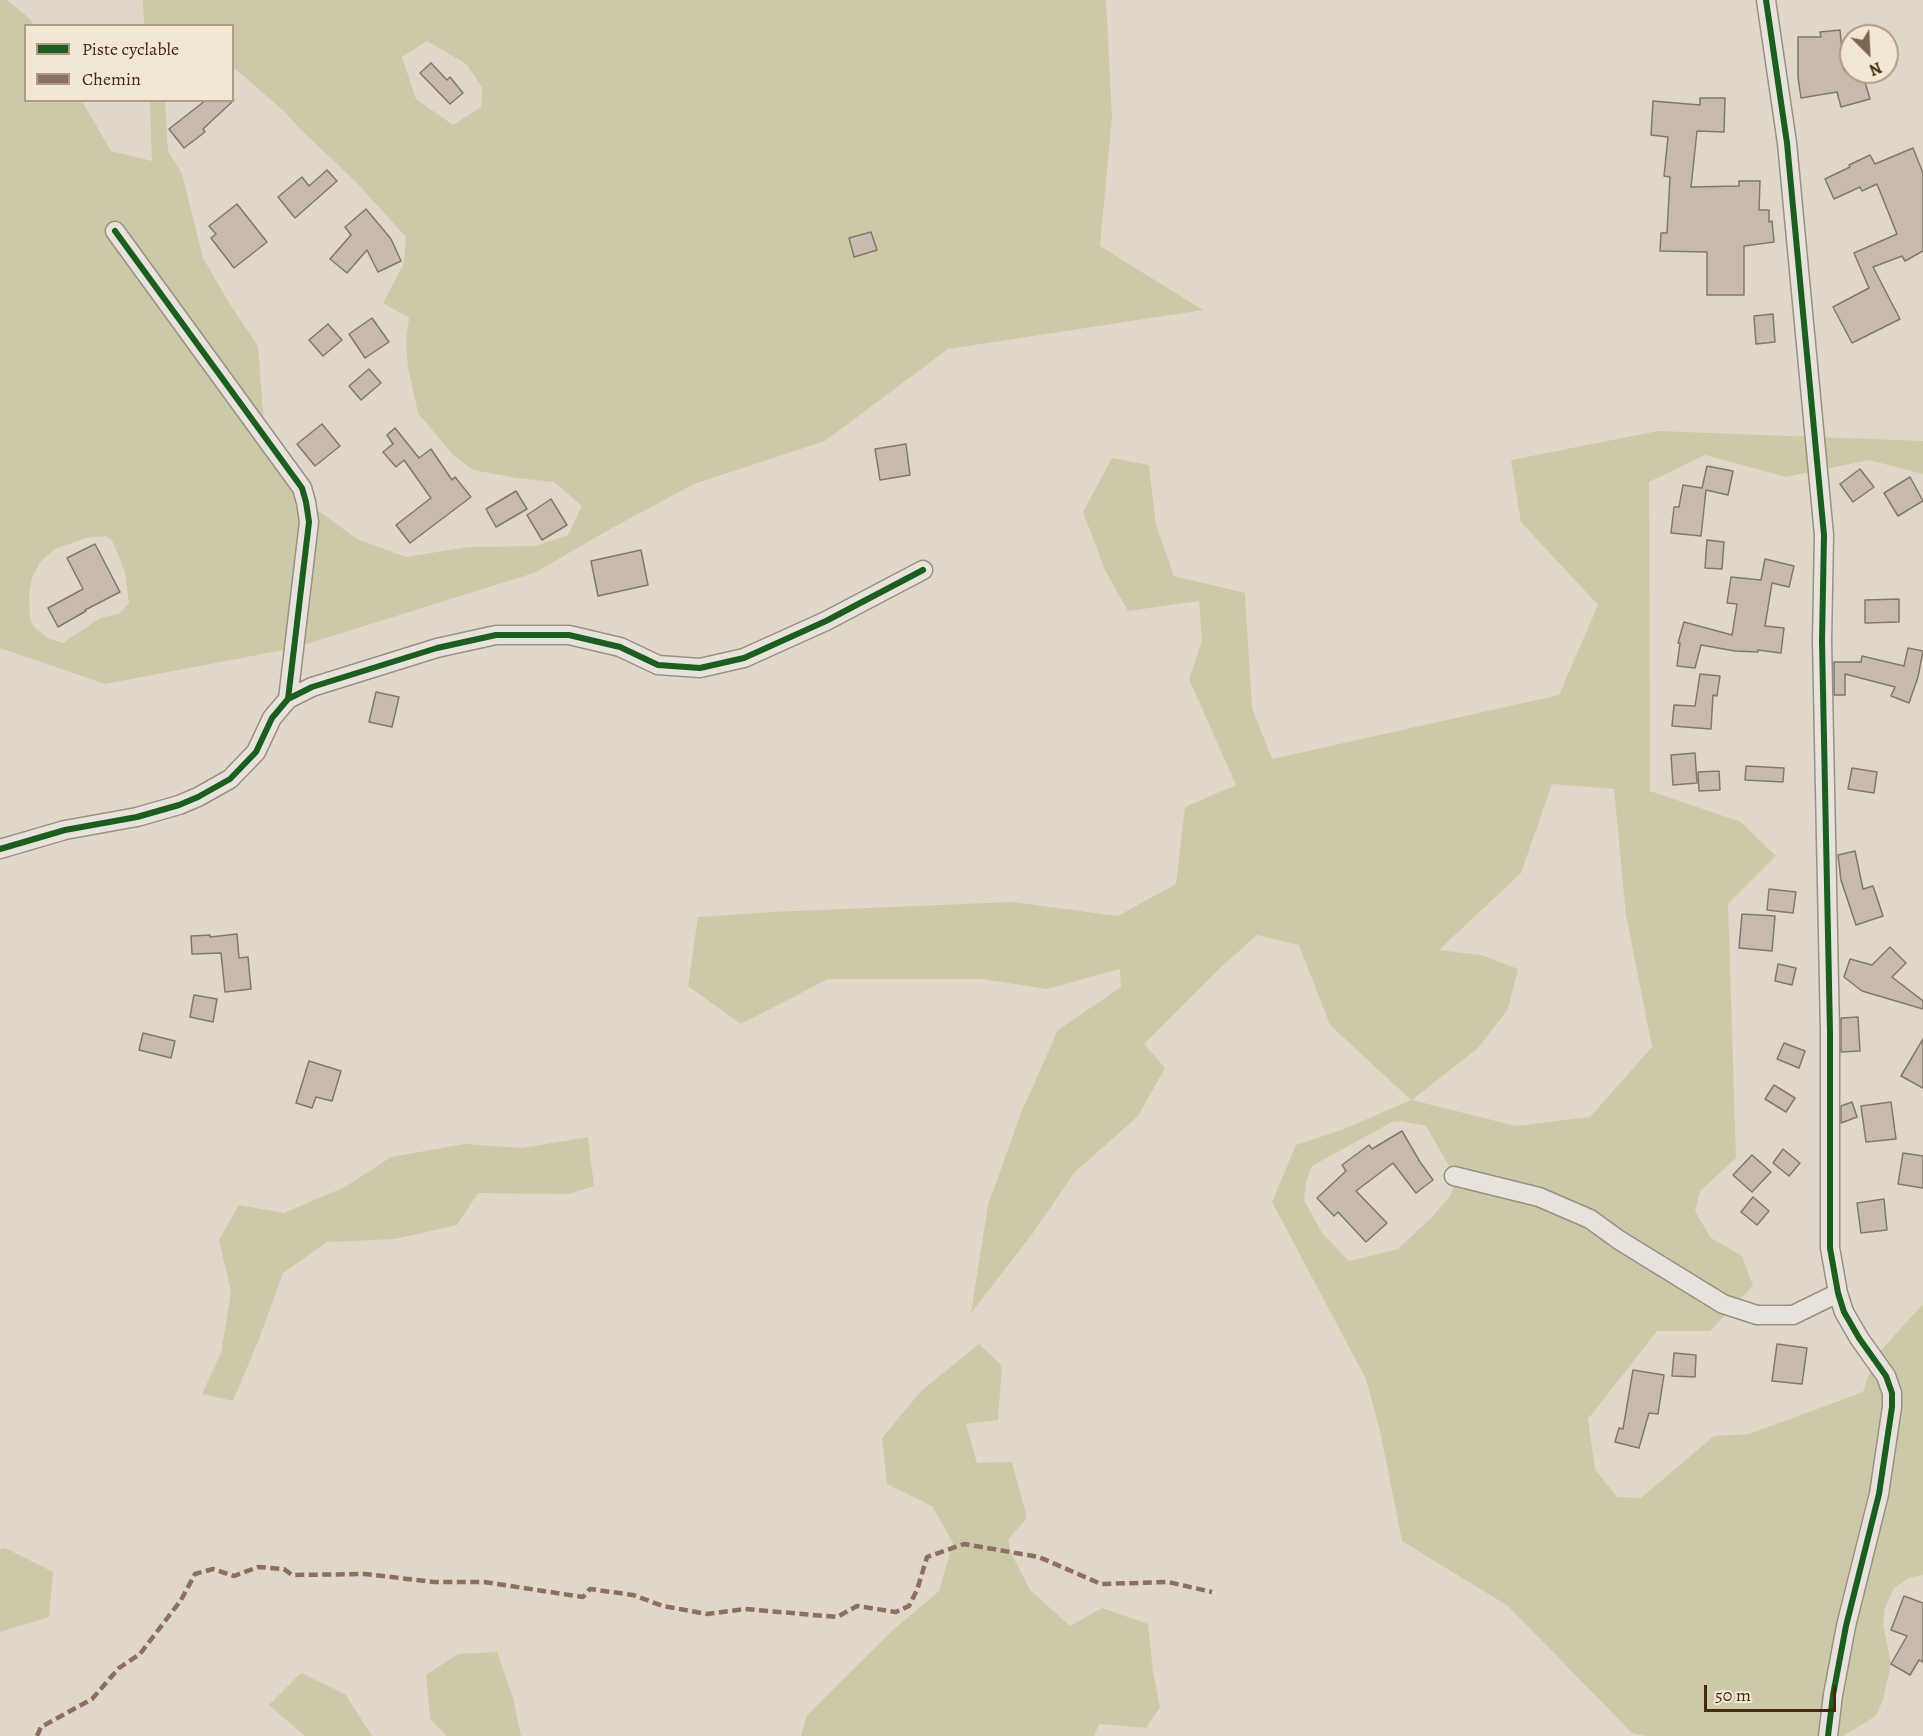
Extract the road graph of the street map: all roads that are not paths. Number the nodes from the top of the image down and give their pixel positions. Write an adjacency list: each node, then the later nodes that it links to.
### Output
1 (1766, 0): 7 (street)
2 (115, 231): 4 (street)
3 (923, 570): 4 (street)
4 (288, 699): 5 (street)
5 (0, 849)
6 (1454, 1176): 7 (street)
7 (1838, 1293): 8 (street)
8 (1828, 1736)

